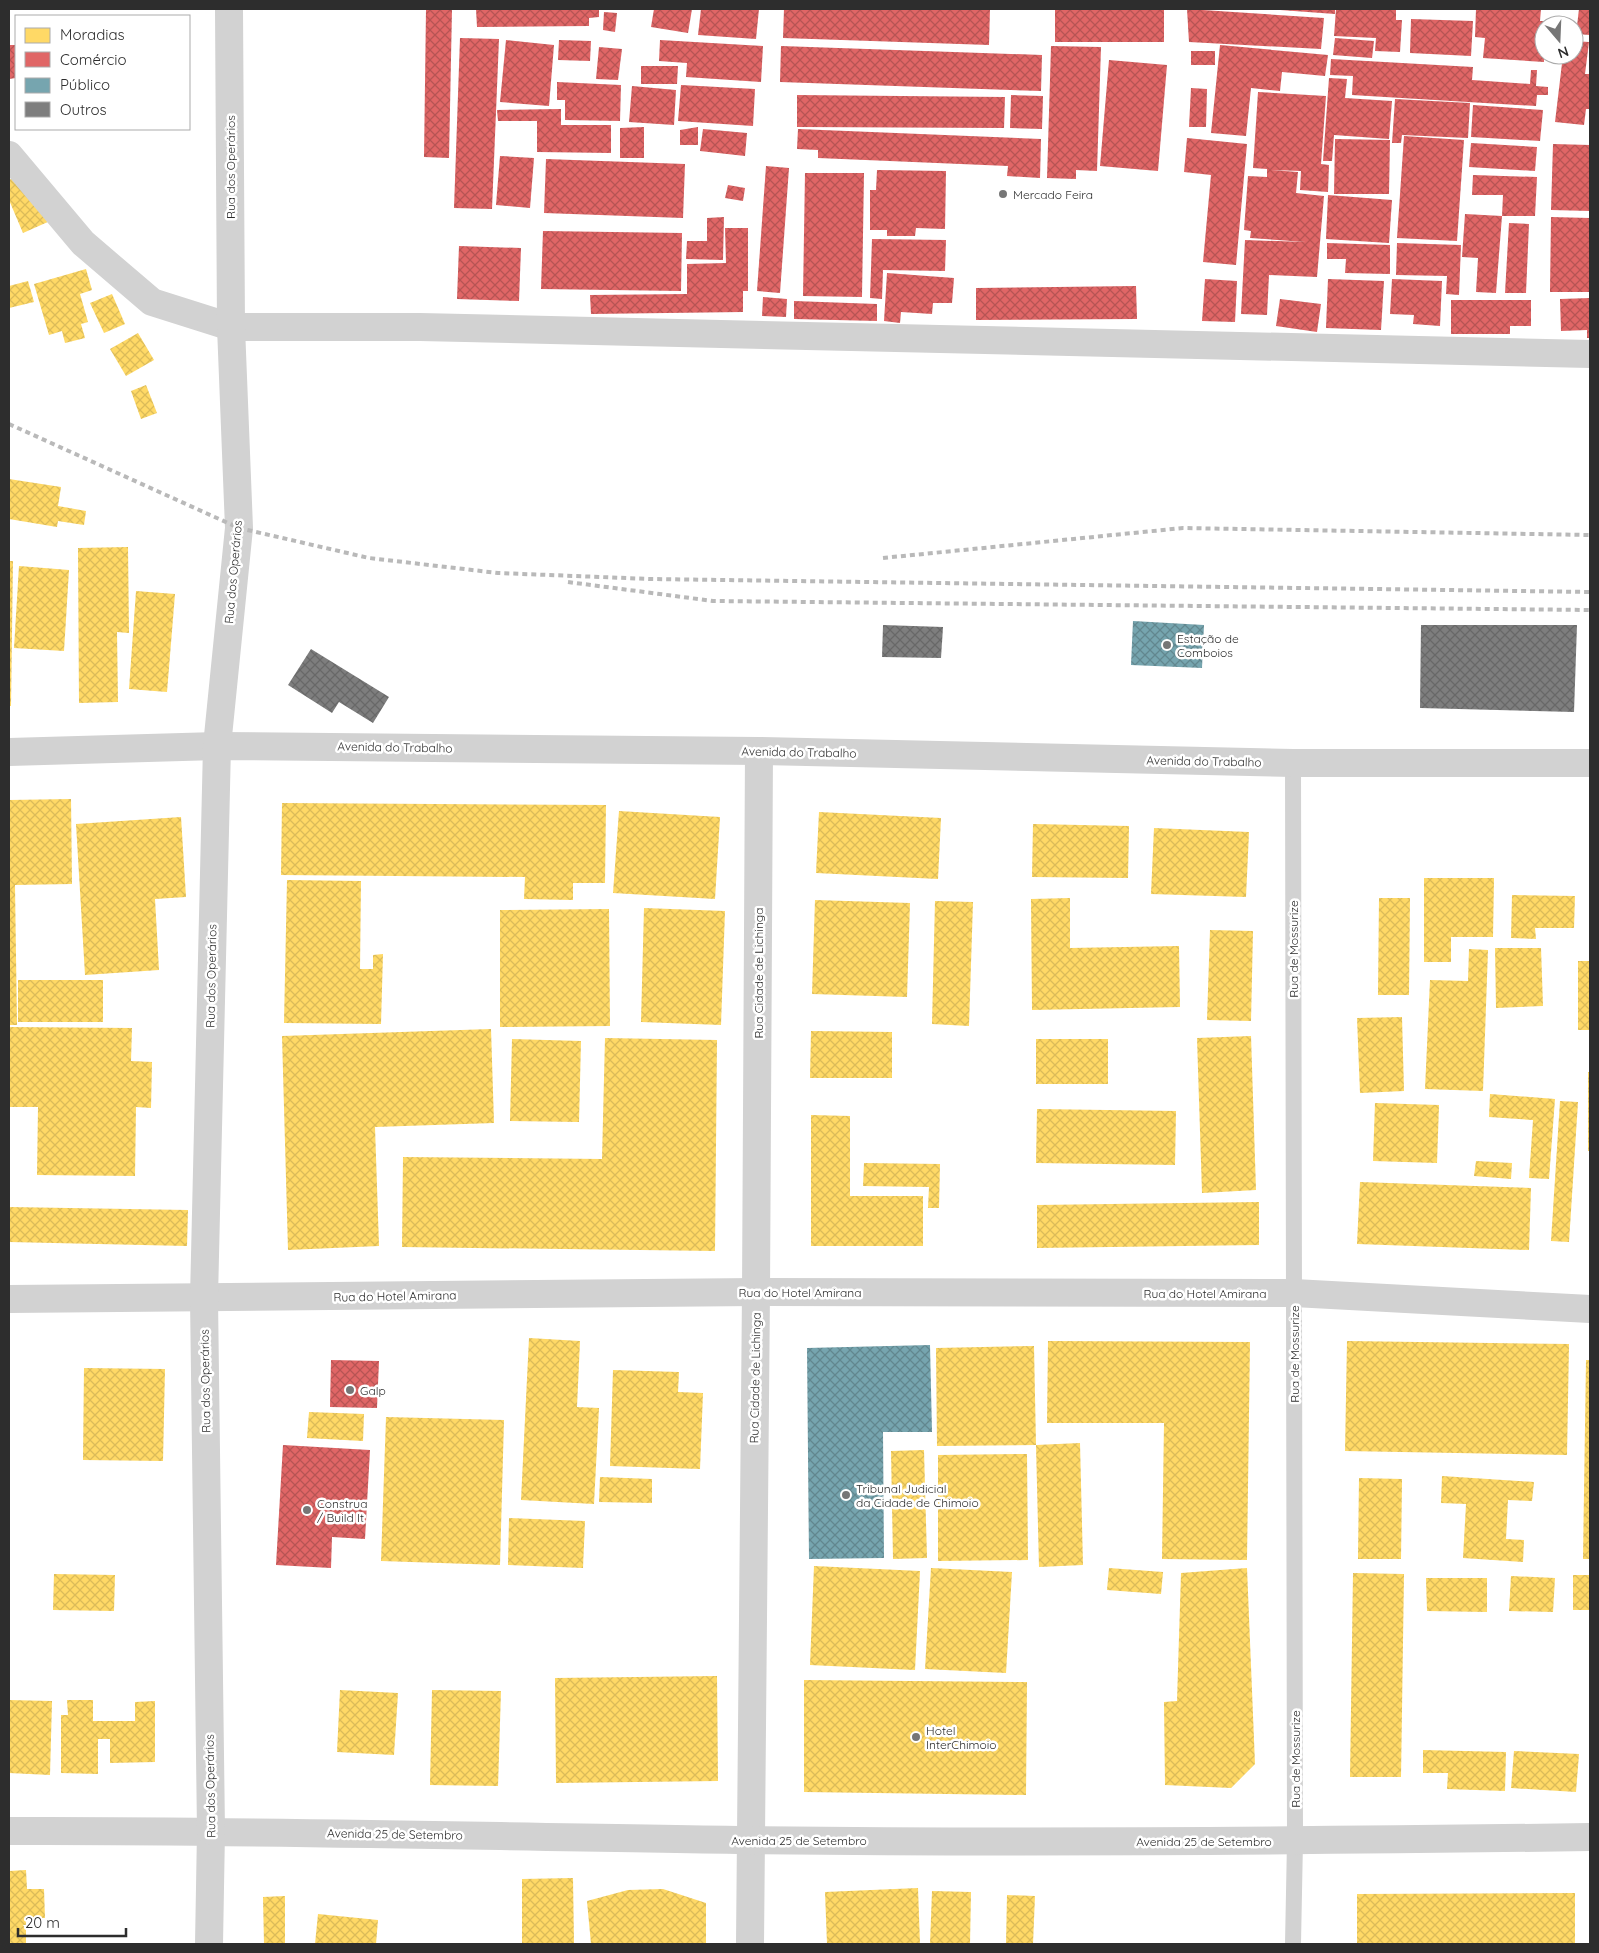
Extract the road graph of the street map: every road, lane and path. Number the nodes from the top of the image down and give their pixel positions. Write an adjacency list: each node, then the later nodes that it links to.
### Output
1 (228, 9): 3 (street, Rua dos Operários)
2 (9, 155): 3 (street)
3 (231, 327): 4 (street); 5 (street, Rua dos Operários)
4 (1590, 354)
5 (217, 746): 6 (street, Avenida do Trabalho); 7 (street, Avenida do Trabalho); 12 (street, Rua dos Operários)
6 (759, 751): 8 (street, Avenida do Trabalho); 10 (street, Rua Cidade de Lichinga)
7 (9, 752)
8 (1293, 763): 9 (street, Avenida do Trabalho); 11 (lane, Rua de Mossurize)
9 (1590, 763)
10 (756, 1292): 11 (street, Rua do Hotel Amirana); 12 (street, Rua do Hotel Amirana); 18 (street, Rua Cidade de Lichinga)
11 (1294, 1293): 14 (street, Rua do Hotel Amirana); 19 (lane, Rua de Mossurize)
12 (204, 1298): 13 (street, Rua do Hotel Amirana); 16 (street, Rua dos Operários)
13 (9, 1299)
14 (1590, 1309)
15 (9, 1831): 16 (street, Avenida 25 de Setembro)
16 (211, 1831): 18 (street, Avenida 25 de Setembro); 20 (street, Rua dos Operários)
17 (1590, 1837): 19 (street, Avenida 25 de Setembro)
18 (750, 1840): 19 (street, Avenida 25 de Setembro); 21 (street, Rua Cidade de Lichinga)
19 (1295, 1841): 22 (lane, Rua de Mossurize)
20 (209, 1944)
21 (750, 1944)
22 (1293, 1944)

